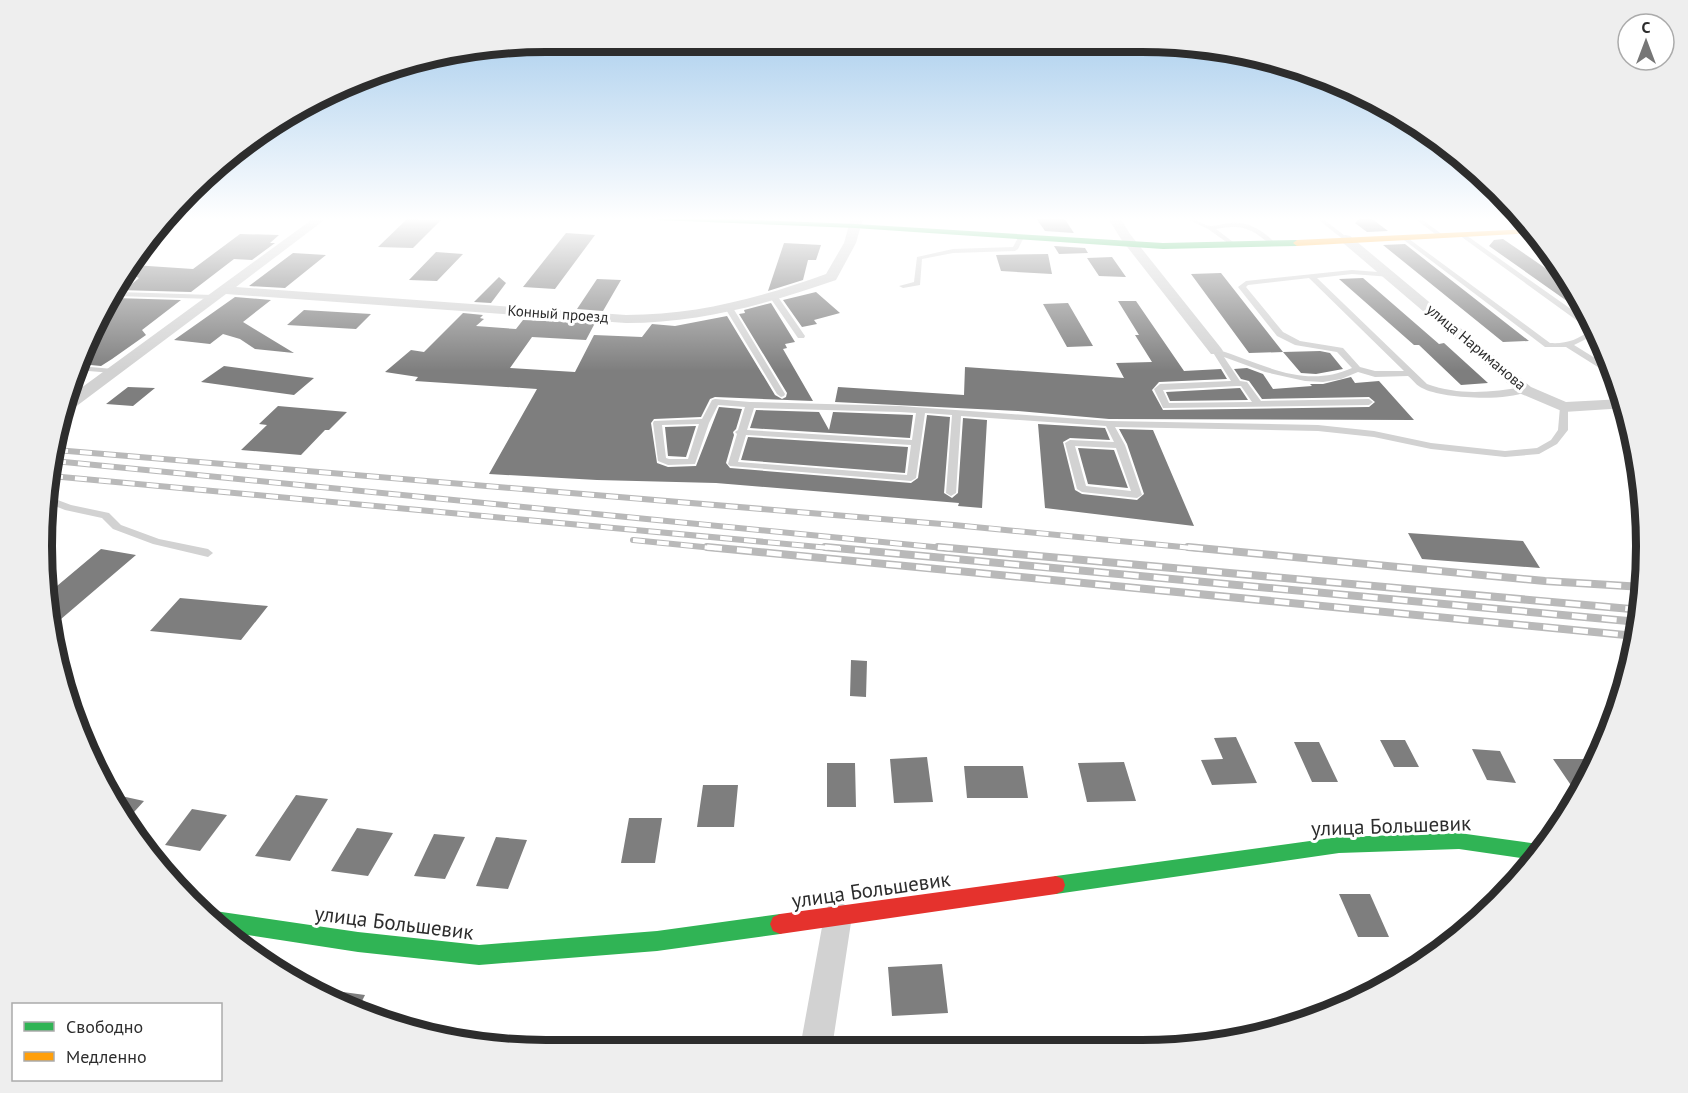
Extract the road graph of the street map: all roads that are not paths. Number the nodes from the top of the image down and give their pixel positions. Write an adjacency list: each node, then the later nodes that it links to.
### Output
1 (251, 269): 11 (street)
2 (835, 269): 13 (street, Конный проезд)
3 (918, 269): 10 (lane)
4 (1152, 269): 19 (street)
5 (1383, 269): 8 (street, улица Нариманова)
6 (1446, 269): 18 (lane)
7 (1509, 269): 15 (lane)
8 (1391, 275): 9 (lane); 26 (street, улица Нариманова)
9 (1311, 276): 22 (lane); 24 (lane)
10 (903, 286)
11 (218, 293): 12 (lane); 14 (street, Конный проезд); 23 (street)
12 (122, 294)
13 (773, 296): 14 (street, Конный проезд); 16 (lane)
14 (729, 308): 27 (lane)
15 (1581, 321)
16 (801, 336)
17 (1589, 336): 18 (lane)
18 (1568, 345): 20 (lane)
19 (1216, 351): 22 (lane); 25 (lane)
20 (1601, 365)
21 (86, 369): 23 (lane)
22 (1357, 369): 24 (lane)
23 (113, 371): 28 (street)
24 (1409, 373): 26 (lane)
25 (1237, 383): 30 (lane); 30 (lane)
26 (1526, 390): 33 (street, улица Нариманова)
27 (781, 394)
28 (75, 399)
29 (1369, 402): 30 (lane)
30 (1258, 404)
31 (1614, 404): 33 (street, улица Нариманова)
32 (750, 405): 34 (lane); 36 (lane); 38 (lane)
33 (1564, 406): 37 (lane)
34 (921, 411): 35 (lane); 39 (lane)
35 (957, 413): 37 (lane); 41 (lane)
36 (706, 421): 36 (lane)
37 (1109, 424): 40 (lane)
38 (740, 432): 39 (lane); 39 (lane)
39 (916, 443)
40 (1120, 445): 40 (lane)
41 (951, 493)
42 (55, 503): 43 (lane)
43 (208, 553)
44 (1530, 851): 45 (street, улица Большевик)
45 (838, 916): 46 (street, улица Большевик); 47 (street)
46 (226, 922)
47 (817, 1040)

